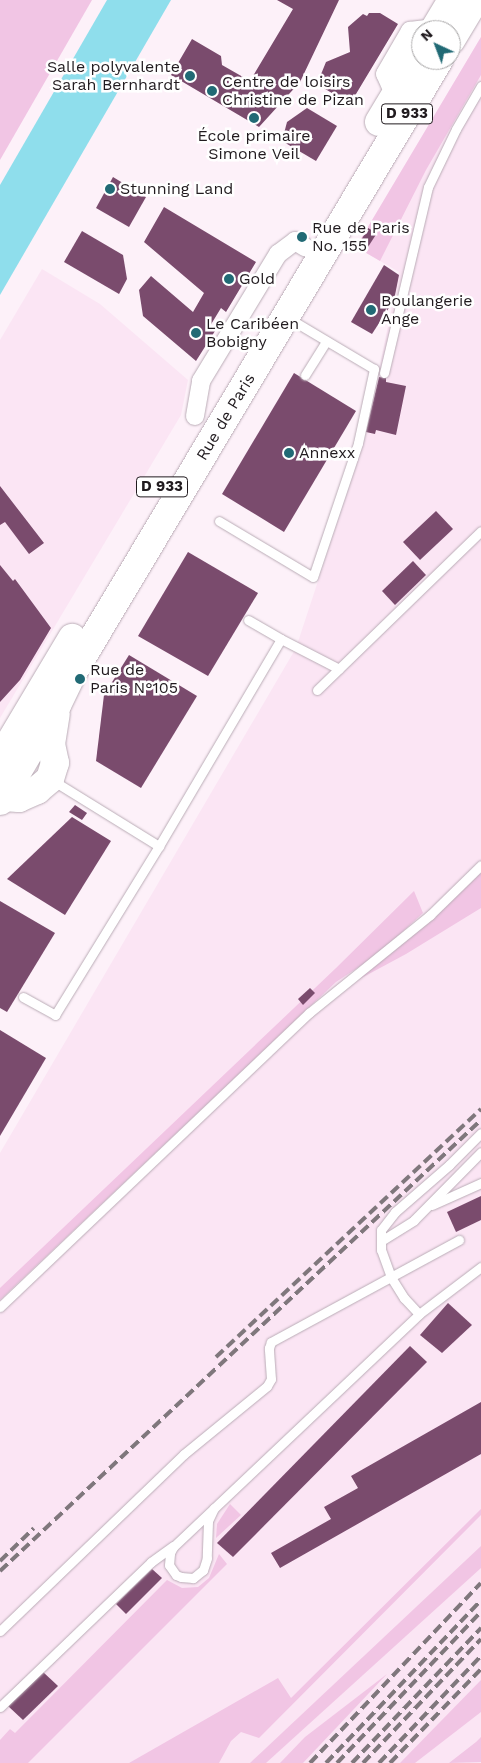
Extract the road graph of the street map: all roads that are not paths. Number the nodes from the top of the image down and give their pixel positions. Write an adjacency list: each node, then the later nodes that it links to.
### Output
1 (452, 0): 3 (main road)
2 (475, 0): 4 (main road)
3 (445, 20)
4 (454, 20)
5 (411, 31): 9 (street)
6 (411, 69): 9 (main road, Rue de Paris / D 933)
7 (433, 70): 11 (main road, Rue de Paris / D 933)
8 (481, 86): 13 (lane)
9 (395, 96): 10 (main road, Rue de Paris / D 933)
10 (305, 247): 15 (street); 21 (main road, Rue de Paris / D 933)
11 (285, 317): 12 (lane); 23 (main road, Rue de Paris / D 933)
12 (326, 341): 14 (lane); 16 (lane)
13 (384, 373)
14 (305, 375)
15 (195, 416)
16 (219, 521)
17 (481, 531): 20 (lane)
18 (248, 620): 19 (lane)
19 (280, 639): 20 (lane); 27 (lane)
20 (339, 669): 22 (lane)
21 (49, 677): 24 (main road, Rue de Paris / D 933); 26 (main road)
22 (318, 690)
23 (58, 705): 25 (main road); 26 (main road, Rue de Paris / D 933)
24 (0, 759)
25 (50, 779): 26 (main road); 27 (lane)
26 (2, 799)
27 (159, 846): 29 (lane)
28 (481, 865): 38 (lane)
29 (23, 997)
30 (481, 1132): 35 (lane)
31 (481, 1152): 33 (lane)
32 (481, 1183): 33 (lane)
33 (427, 1208): 35 (lane)
34 (459, 1240): 37 (lane)
35 (381, 1241): 37 (lane)
36 (481, 1267): 39 (lane)
37 (391, 1277): 39 (lane); 42 (lane)
38 (0, 1307)
39 (418, 1314): 40 (lane)
40 (214, 1508): 41 (lane); 41 (lane)
41 (177, 1543): 43 (lane)
42 (0, 1631)
43 (0, 1707)

